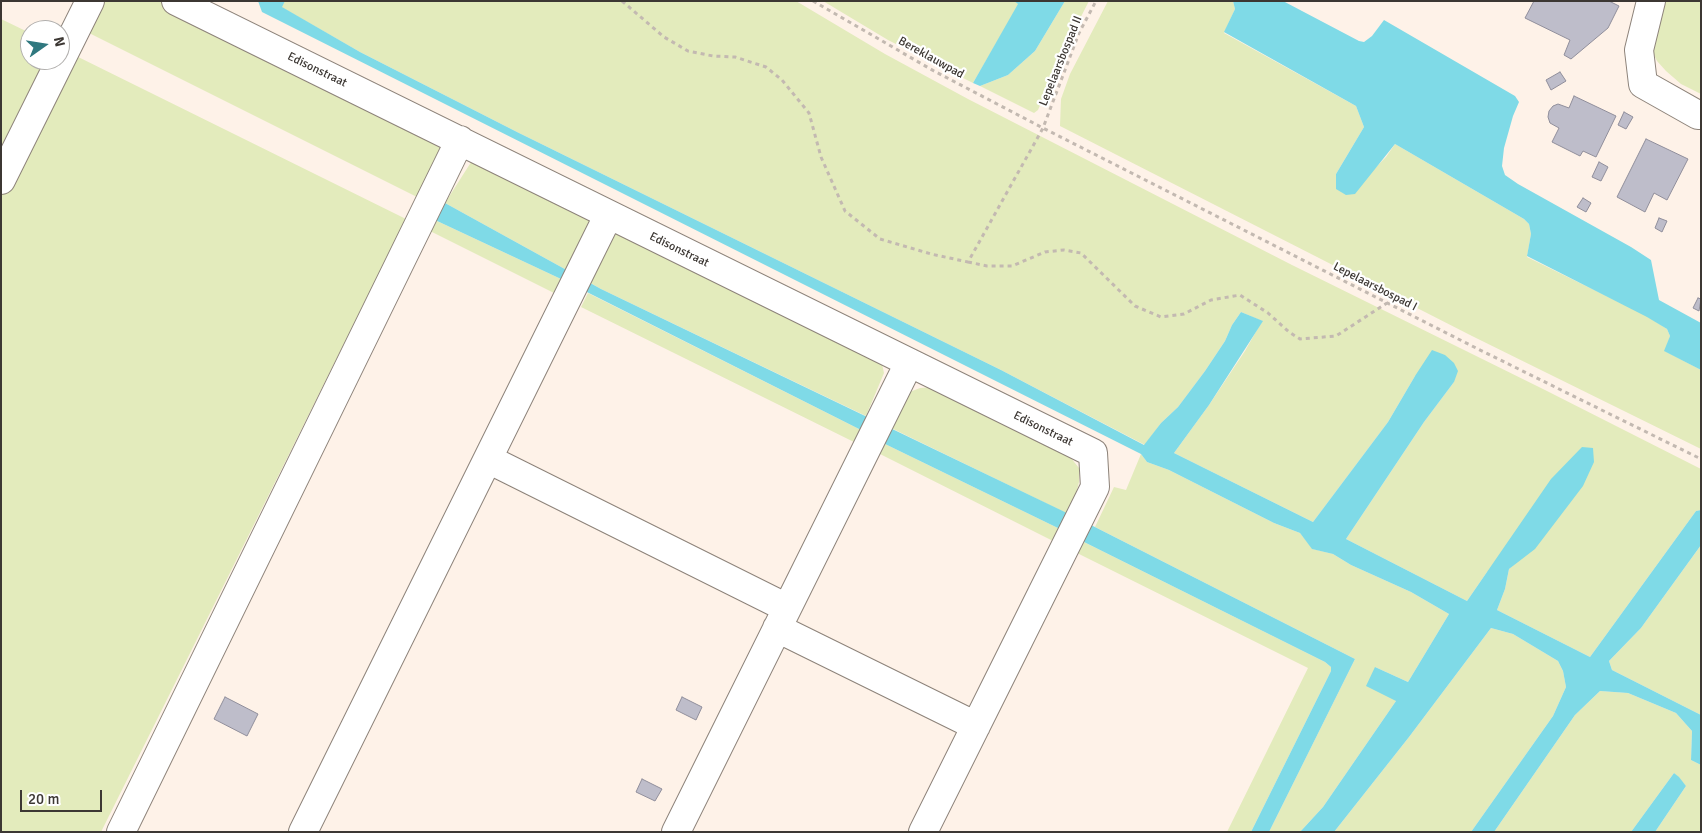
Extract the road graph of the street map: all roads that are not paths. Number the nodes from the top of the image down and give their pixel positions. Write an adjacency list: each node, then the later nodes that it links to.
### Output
1 (90, 1): 6 (street)
2 (176, 1): 5 (street, Edisonstraat)
3 (1651, 1): 4 (street)
4 (1701, 115)
5 (460, 140): 7 (street, Edisonstraat); 12 (street)
6 (1, 180)
7 (608, 216): 8 (street, Edisonstraat); 9 (street)
8 (909, 363): 10 (street); 11 (street, Edisonstraat)
9 (488, 459): 10 (street); 13 (street)
10 (782, 618): 11 (street); 14 (street)
11 (976, 726): 15 (street)
12 (121, 832)
13 (303, 832)
14 (676, 832)
15 (924, 832)

